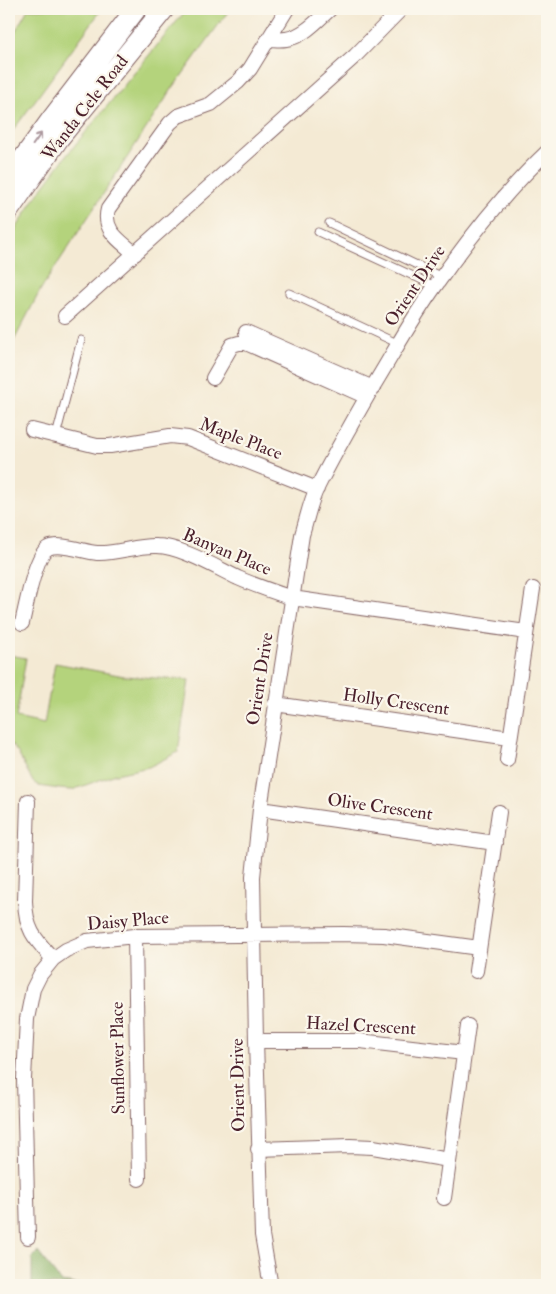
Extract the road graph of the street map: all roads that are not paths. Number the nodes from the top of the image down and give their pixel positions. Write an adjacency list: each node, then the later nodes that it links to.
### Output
1 (136, 9): 8 (street, Wanda Cele Road, one-way to 1)
2 (164, 9): 9 (street, Wanda Cele Road)
3 (287, 9): 6 (street)
4 (330, 9): 6 (street)
5 (401, 9): 12 (street)
6 (269, 39): 12 (street)
7 (547, 152): 13 (street, Orient Drive)
8 (9, 178)
9 (9, 210)
10 (329, 223): 13 (lane)
11 (318, 232): 13 (lane)
12 (135, 254): 15 (street)
13 (438, 281): 18 (street, Orient Drive)
14 (289, 293): 18 (lane)
15 (65, 316)
16 (246, 332): 20 (street)
17 (81, 340): 22 (lane)
18 (398, 344): 20 (street, Orient Drive)
19 (213, 378): 20 (street)
20 (370, 392): 23 (street, Orient Drive)
21 (32, 430): 22 (street, Maple Place)
22 (56, 436): 23 (street, Maple Place)
23 (317, 489): 25 (street, Orient Drive)
24 (533, 589): 27 (street)
25 (292, 598): 26 (street, Banyan Place); 27 (street); 28 (street, Orient Drive)
26 (22, 623)
27 (526, 632): 29 (street)
28 (275, 704): 29 (street, Holly Crescent); 32 (street, Orient Drive)
29 (510, 738): 30 (street)
30 (507, 760)
31 (28, 801): 38 (street)
32 (260, 809): 34 (street, Olive Crescent); 36 (street, Orient Drive)
33 (499, 812): 34 (street)
34 (495, 843): 37 (street)
35 (135, 936): 36 (street, Daisy Place); 38 (street, Daisy Place); 45 (street, Sunflower Place)
36 (255, 936): 37 (street); 41 (street, Orient Drive)
37 (479, 948): 39 (street)
38 (53, 959): 47 (street, Daisy Place)
39 (476, 971)
40 (468, 1026): 42 (street)
41 (256, 1041): 42 (street, Hazel Crescent); 43 (street, Orient Drive)
42 (464, 1053): 44 (street)
43 (258, 1149): 44 (street); 48 (street, Orient Drive)
44 (450, 1160): 46 (street)
45 (138, 1179)
46 (444, 1198)
47 (28, 1237)
48 (272, 1285)

